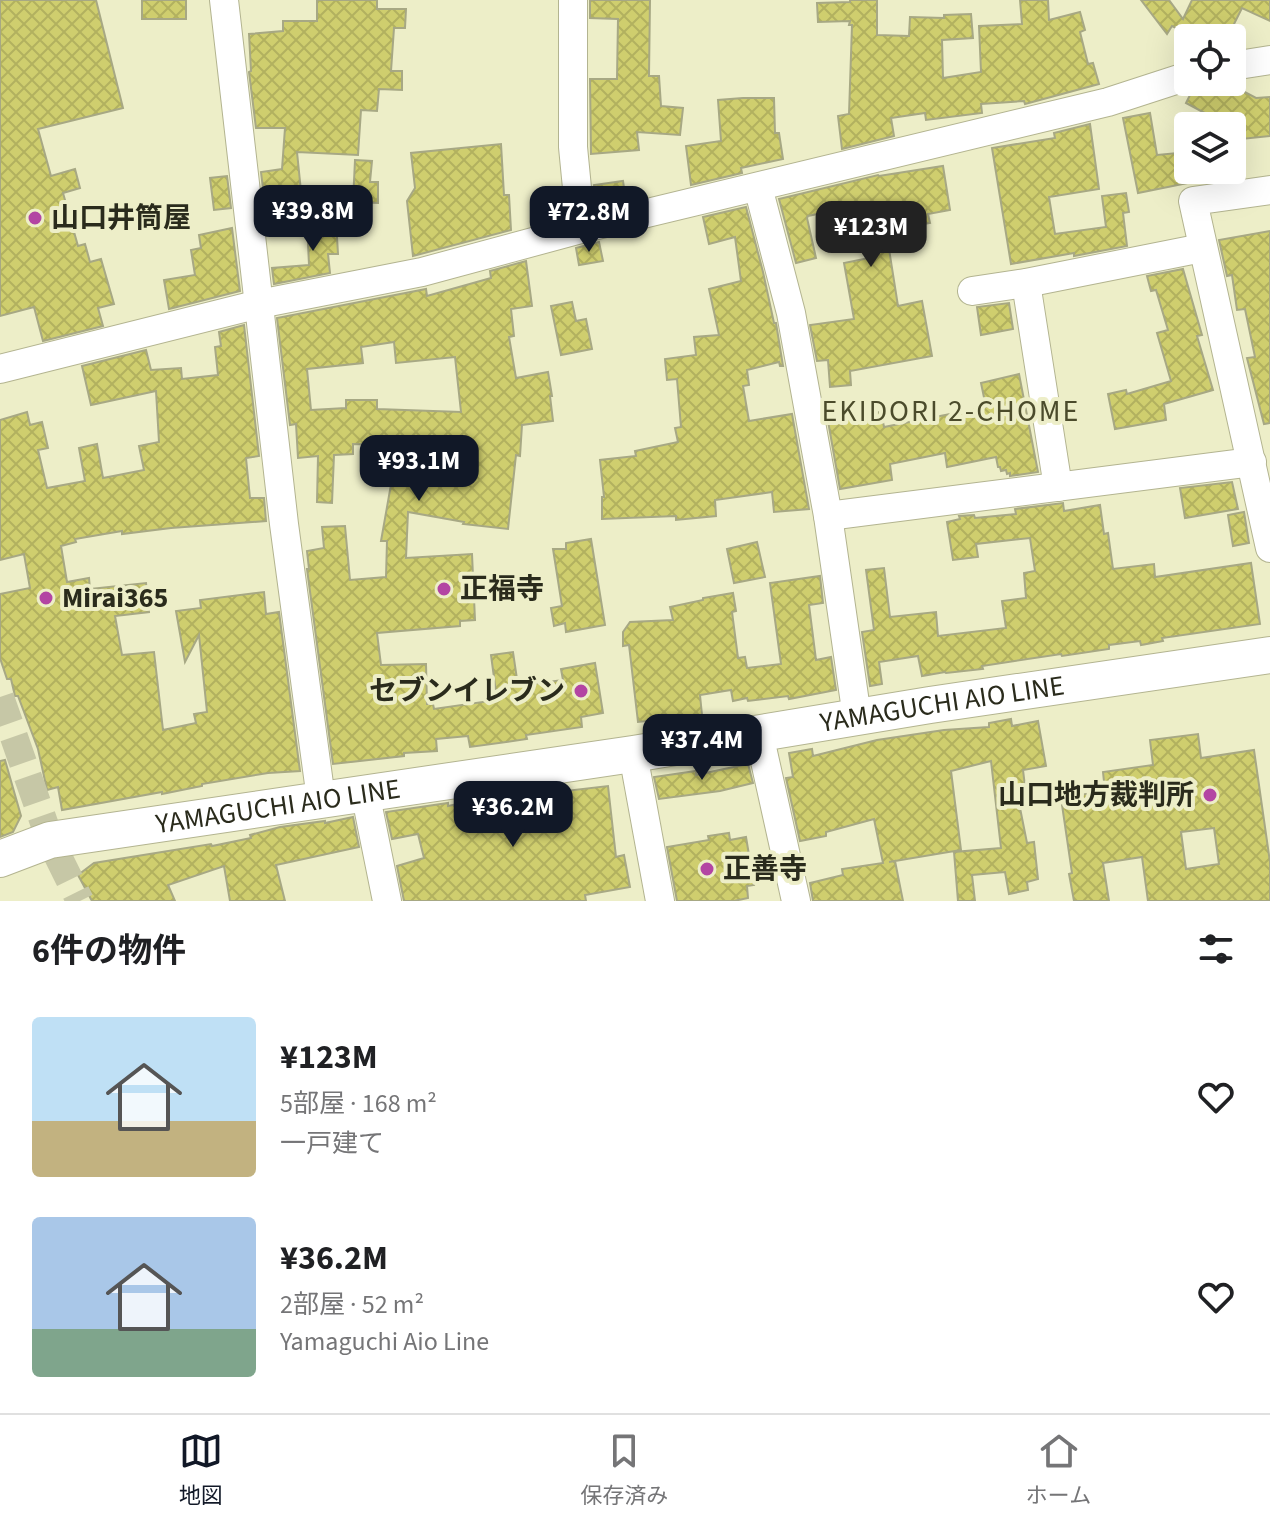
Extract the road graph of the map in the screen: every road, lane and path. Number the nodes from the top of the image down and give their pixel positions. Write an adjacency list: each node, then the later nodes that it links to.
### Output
1 (224, 0): 12 (street)
2 (573, 0): 8 (street)
3 (1270, 60): 4 (street)
4 (1246, 64)
5 (1174, 81): 6 (street)
6 (758, 187): 8 (street); 16 (street)
7 (1270, 190): 9 (street)
8 (581, 229): 12 (street)
9 (1202, 248): 10 (street); 14 (street)
10 (1026, 283): 11 (street); 15 (street)
11 (972, 291)
12 (259, 304): 13 (street); 23 (street)
13 (0, 369)
14 (1252, 462): 15 (street); 17 (street)
15 (1058, 487): 16 (street)
16 (828, 516): 19 (street)
17 (1270, 548)
18 (1270, 655): 19 (main road, YAMAGUCHI AIO LINE)
19 (857, 717): 20 (main road, YAMAGUCHI AIO LINE)
20 (759, 734): 21 (main road, YAMAGUCHI AIO LINE); 27 (street)
21 (633, 754): 22 (main road, YAMAGUCHI AIO LINE); 26 (street)
22 (365, 792): 23 (main road, YAMAGUCHI AIO LINE); 25 (street)
23 (321, 799): 24 (main road, YAMAGUCHI AIO LINE)
24 (0, 859)
25 (387, 901)
26 (660, 901)
27 (796, 901)

